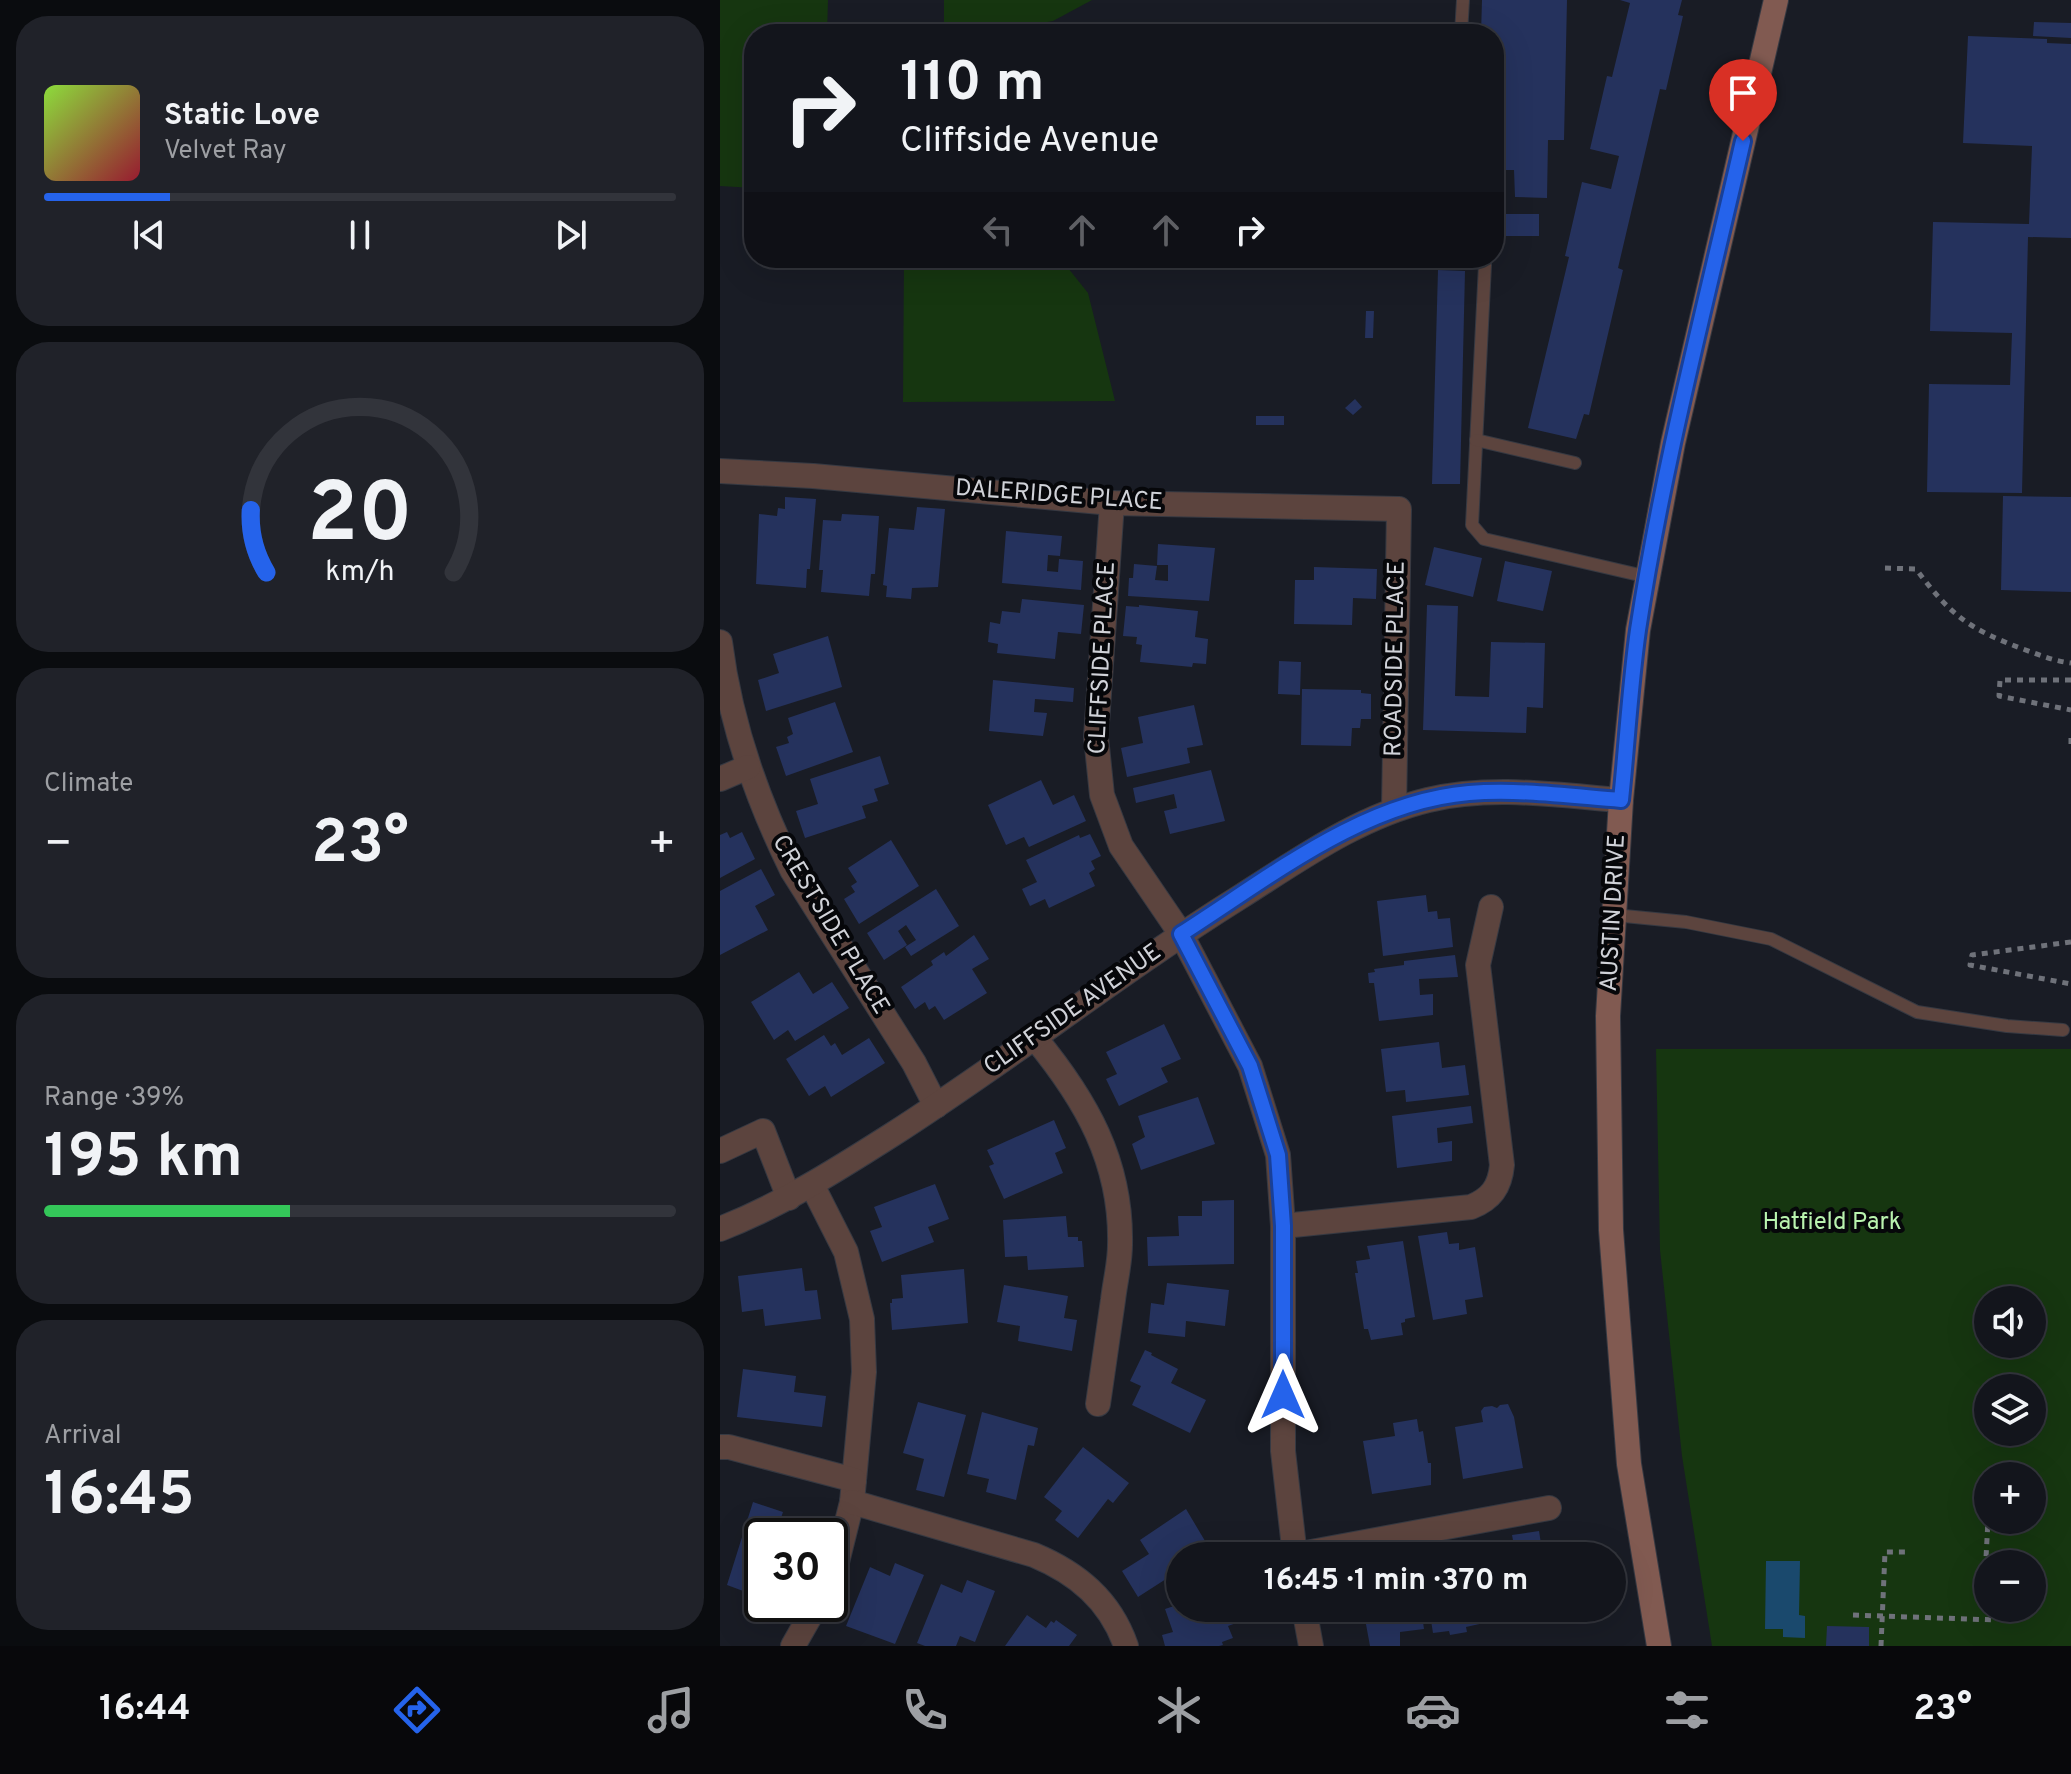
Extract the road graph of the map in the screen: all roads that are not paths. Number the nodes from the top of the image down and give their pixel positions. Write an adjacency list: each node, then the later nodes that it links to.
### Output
1 (1463, 0): 3 (lane)
2 (1776, 0): 10 (main road, AUSTIN DRIVE)
3 (1462, 24)
4 (1485, 268): 5 (lane)
5 (1476, 440): 6 (lane); 10 (lane)
6 (1575, 463)
7 (720, 471): 8 (street, DALERIDGE PLACE)
8 (1112, 503): 9 (street, DALERIDGE PLACE); 18 (street, CLIFFSIDE PLACE)
9 (1399, 509): 15 (street, ROADSIDE PLACE)
10 (1648, 577): 14 (main road, AUSTIN DRIVE)
11 (720, 642): 12 (street, CRESTSIDE PLACE)
12 (748, 767): 13 (street); 21 (street, CRESTSIDE PLACE)
13 (720, 779)
14 (1621, 800): 15 (street, CLIFFSIDE AVENUE); 17 (main road, AUSTIN DRIVE)
15 (1394, 810): 18 (street, CLIFFSIDE AVENUE)
16 (1491, 907): 25 (street)
17 (1614, 915): 19 (lane); 39 (main road, AUSTIN DRIVE)
18 (1181, 934): 20 (street, CLIFFSIDE AVENUE); 25 (street, CLIFFSIDE PLACE)
19 (2063, 1030)
20 (1035, 1038): 21 (street, CLIFFSIDE AVENUE); 27 (street)
21 (936, 1106): 23 (street, CLIFFSIDE AVENUE)
22 (720, 1151): 24 (street)
23 (812, 1185): 24 (street, CLIFFSIDE AVENUE); 29 (street)
24 (789, 1198): 26 (street, CLIFFSIDE AVENUE)
25 (1283, 1226): 32 (street, CLIFFSIDE PLACE)
26 (720, 1229)
27 (1098, 1404)
28 (720, 1447): 29 (street)
29 (853, 1491): 31 (street); 37 (street)
30 (1549, 1508): 33 (street)
31 (847, 1518)
32 (1293, 1542)
33 (1369, 1542)
34 (807, 1622): 36 (street)
35 (1307, 1622): 38 (street)
36 (793, 1646)
37 (1126, 1646)
38 (1311, 1646)
39 (1659, 1646)

